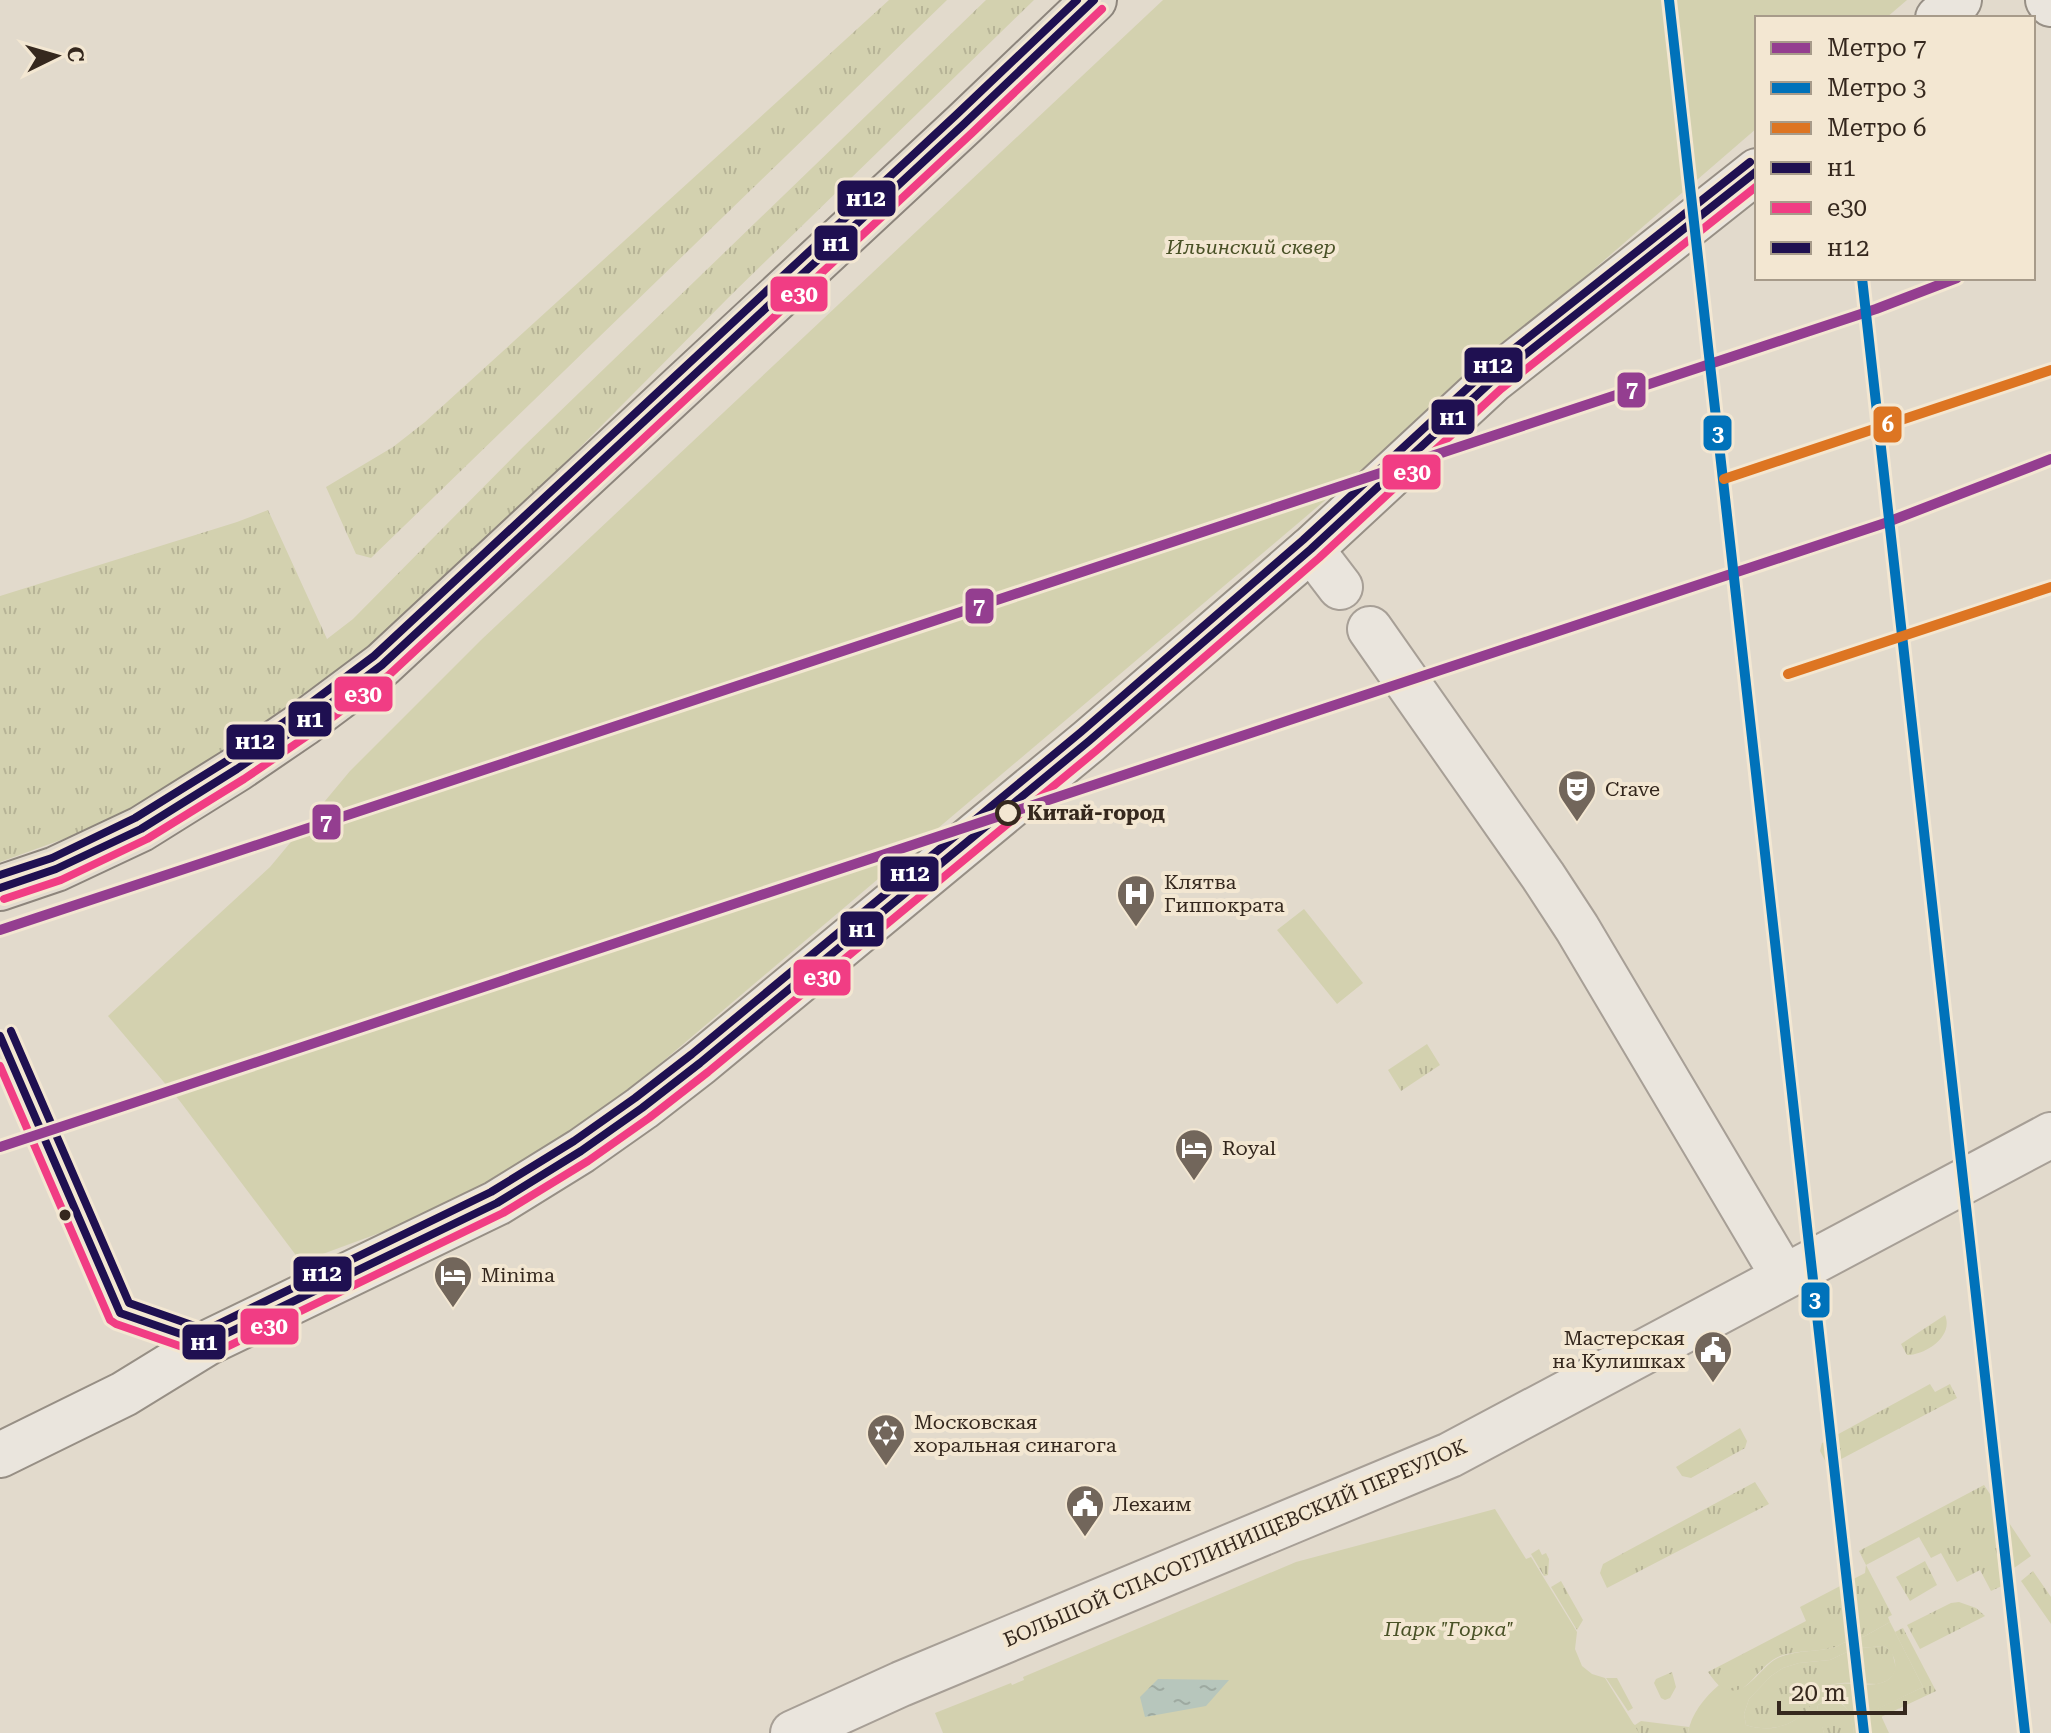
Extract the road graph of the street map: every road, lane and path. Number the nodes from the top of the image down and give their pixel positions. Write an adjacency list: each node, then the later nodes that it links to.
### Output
1 (1094, 0): 8 (main road)
2 (1959, 0): 3 (main road)
3 (1940, 16)
4 (1755, 173): 5 (main road)
5 (1311, 549): 6 (main road); 11 (main road)
6 (1340, 587)
7 (1370, 629): 10 (main road)
8 (0, 888)
9 (2051, 1135): 10 (main road, БОЛЬШОЙ СПАСОГЛИНИЩЕВСКИЙ ПЕРЕУЛОК)
10 (1784, 1277): 12 (main road, БОЛЬШОЙ СПАСОГЛИНИЩЕВСКИЙ ПЕРЕУЛОК)
11 (0, 1455)
12 (793, 1733)

